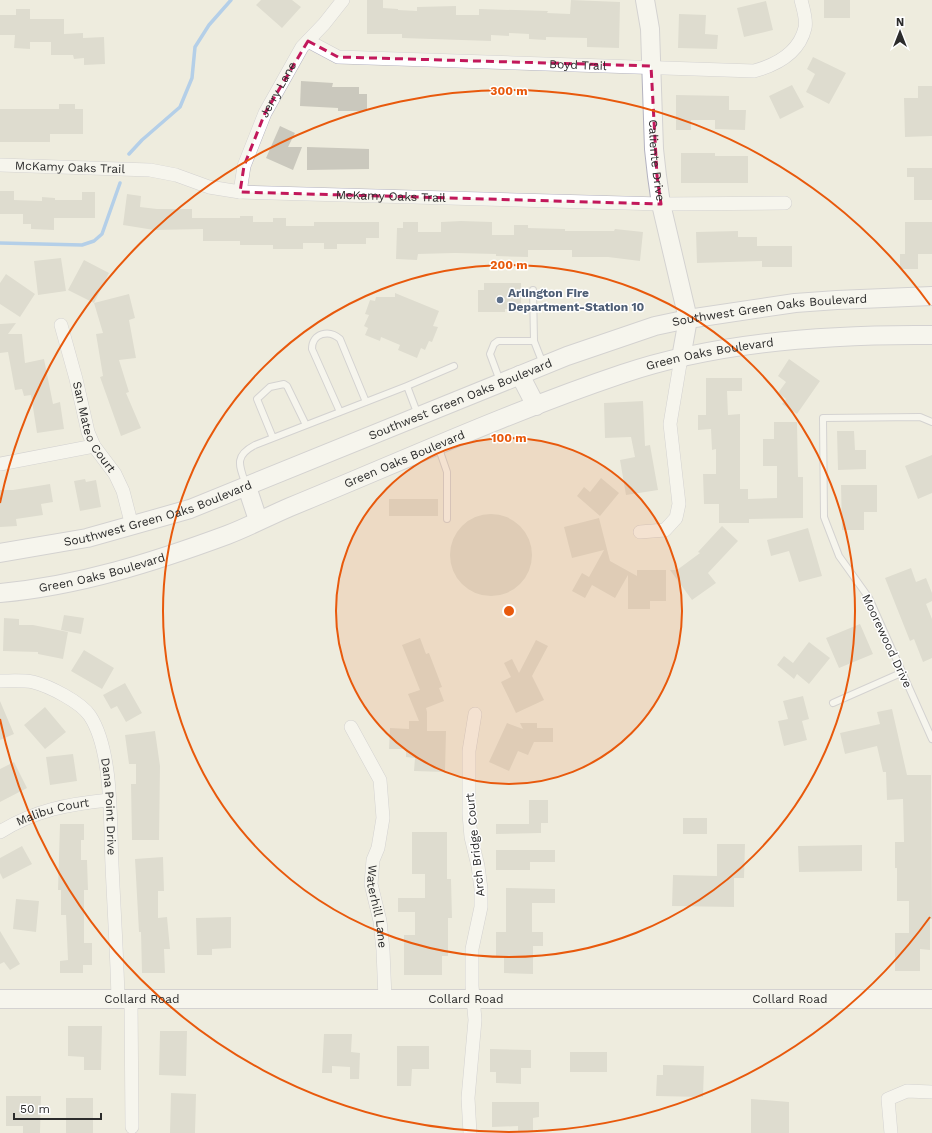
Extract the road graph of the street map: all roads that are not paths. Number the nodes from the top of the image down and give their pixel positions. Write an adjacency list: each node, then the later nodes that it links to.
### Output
1 (343, 0): 4 (street, Jerry Lane)
2 (645, 0): 5 (main road, Caliente Drive)
3 (801, 0): 5 (street, Boyd Trail)
4 (308, 41): 5 (street, Boyd Trail); 7 (street, Jerry Lane)
5 (651, 66): 9 (main road, Caliente Drive)
6 (0, 165): 7 (street, McKamy Oaks Trail)
7 (240, 192): 9 (street, McKamy Oaks Trail)
8 (785, 203): 9 (street, McKamy Oaks Trail)
9 (661, 204): 12 (main road, Caliente Drive)
10 (533, 290): 15 (lane)
11 (932, 296): 12 (main road, Southwest Green Oaks Boulevard)
12 (688, 318): 16 (main road); 17 (main road, Southwest Green Oaks Boulevard)
13 (61, 325): 29 (street, San Mateo Court)
14 (932, 335): 16 (main road, Green Oaks Boulevard)
15 (534, 341): 17 (lane); 20 (lane)
16 (681, 358): 23 (main road, Green Oaks Boulevard); 36 (street)
17 (544, 365): 19 (main road, Southwest Green Oaks Boulevard)
18 (454, 366): 21 (lane)
19 (520, 375): 20 (main road, Southwest Green Oaks Boulevard); 23 (main road)
20 (500, 383): 25 (main road, Southwest Green Oaks Boulevard)
21 (407, 386): 22 (lane); 25 (lane)
22 (366, 402): 24 (lane); 24 (lane)
23 (536, 406): 30 (main road, Green Oaks Boulevard)
24 (340, 412): 27 (lane)
25 (418, 415): 32 (main road, Southwest Green Oaks Boulevard)
26 (932, 422): 39 (lane, Moorewood Drive)
27 (306, 425): 28 (lane); 28 (lane)
28 (273, 438): 32 (lane)
29 (94, 446): 31 (street); 35 (street, San Mateo Court)
30 (438, 446): 33 (lane); 34 (main road, Green Oaks Boulevard)
31 (0, 464)
32 (247, 487): 34 (main road); 35 (main road, Southwest Green Oaks Boulevard)
33 (447, 519)
34 (258, 520): 38 (main road, Green Oaks Boulevard)
35 (132, 526): 37 (main road, Southwest Green Oaks Boulevard)
36 (640, 532)
37 (0, 553)
38 (0, 593)
39 (901, 673): 41 (lane); 44 (lane, Moorewood Drive)
40 (0, 681): 45 (street, Dana Point Drive)
41 (833, 704)
42 (475, 714): 50 (street, Arch Bridge Court)
43 (351, 727): 49 (street, Waterhill Lane)
44 (932, 739)
45 (109, 800): 46 (street, Malibu Court); 48 (street, Dana Point Drive)
46 (0, 832)
47 (0, 999): 48 (main road, Collard Road)
48 (125, 999): 49 (main road, Collard Road); 53 (street, Dana Point Drive)
49 (384, 999): 50 (main road, Collard Road)
50 (474, 999): 51 (main road, Collard Road); 54 (street, Arch Bridge Court)
51 (932, 999)
52 (932, 1092): 55 (street)
53 (132, 1127)
54 (470, 1133)
55 (891, 1133)

